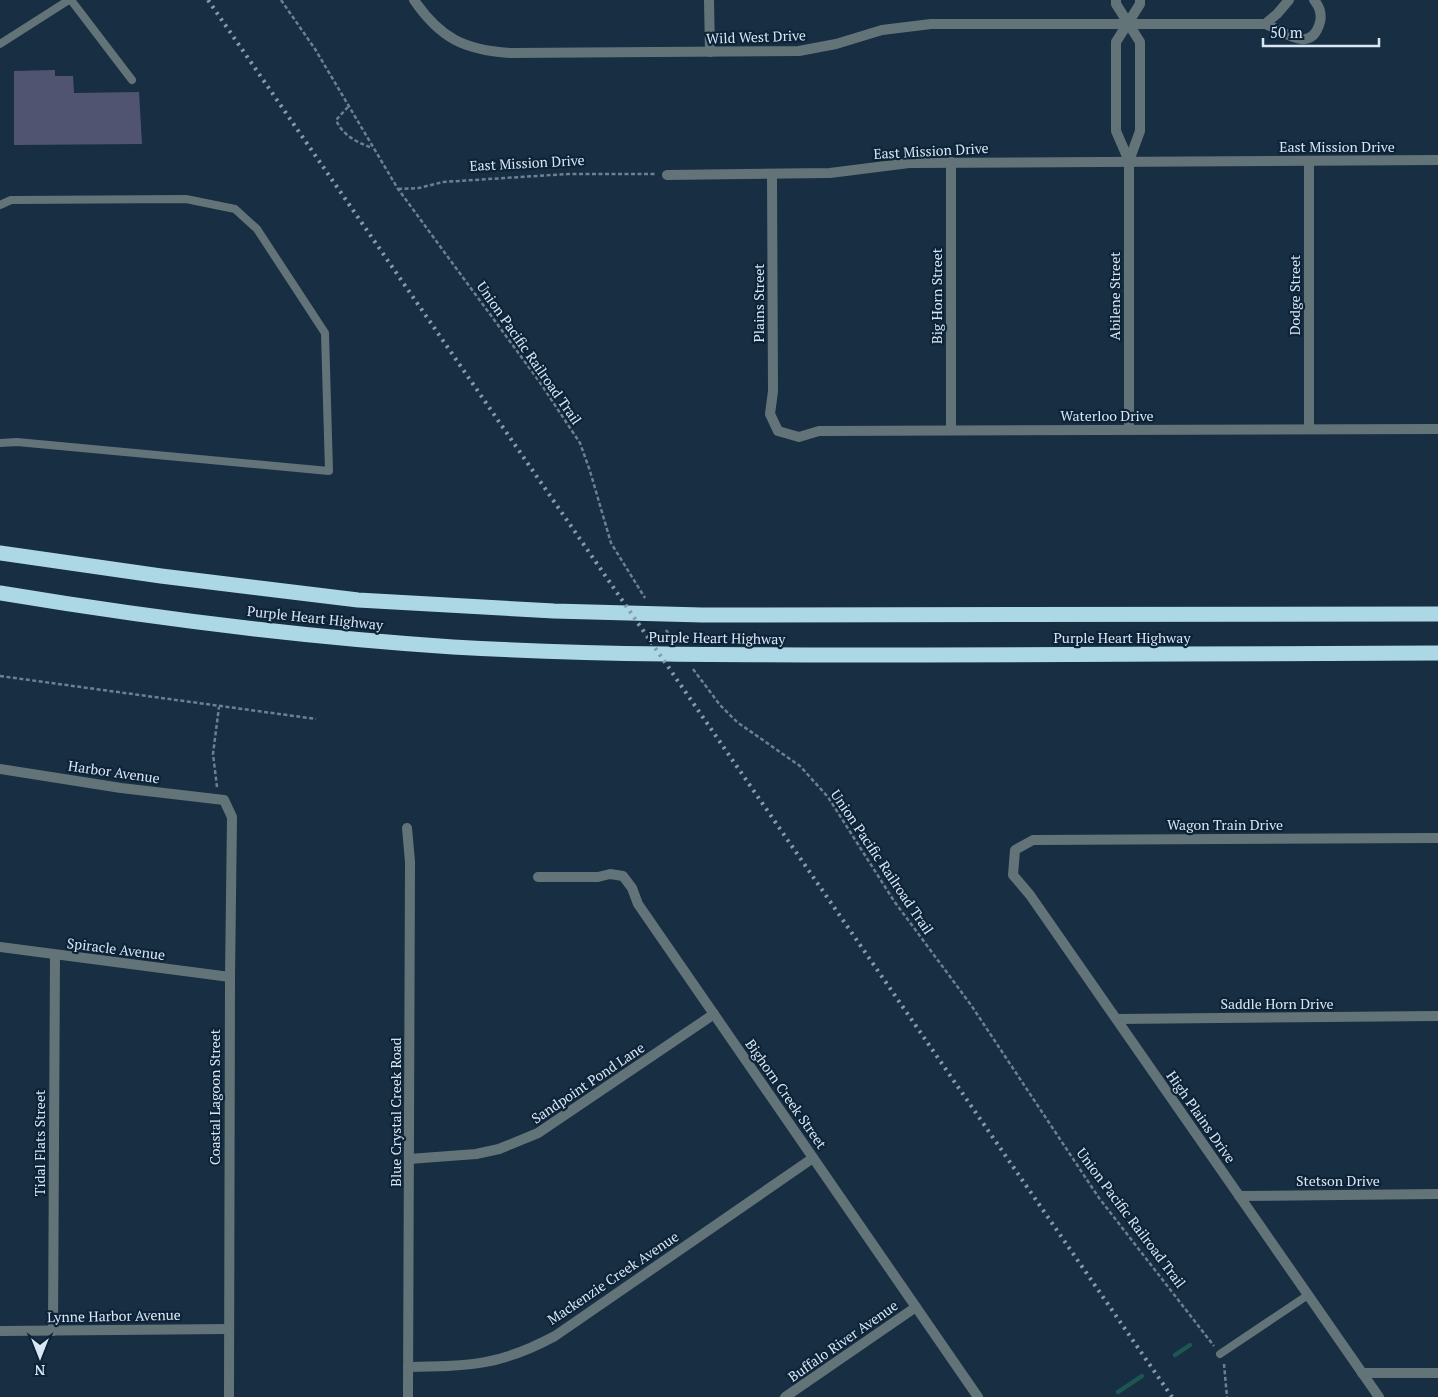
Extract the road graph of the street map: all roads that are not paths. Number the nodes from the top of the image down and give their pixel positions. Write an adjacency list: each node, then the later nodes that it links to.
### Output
1 (70, 0): 10 (lane); 12 (lane)
2 (414, 0): 11 (street, Wild West Drive)
3 (709, 0): 11 (street)
4 (1116, 0): 8 (street, Abilene Street)
5 (1140, 0): 8 (street, Abilene Street)
6 (1289, 0): 9 (street)
7 (1314, 0): 9 (street, Wild West Drive)
8 (1128, 23): 9 (street, Wild West Drive); 11 (street, Wild West Drive); 14 (street, Abilene Street); 14 (street, Abilene Street)
9 (1265, 24)
10 (0, 44)
11 (710, 52)
12 (132, 80)
13 (1438, 160): 15 (street, East Mission Drive)
14 (1129, 161): 15 (street, East Mission Drive); 16 (street, East Mission Drive); 23 (street, Abilene Street)
15 (1309, 161): 20 (street, Dodge Street)
16 (951, 162): 17 (street, East Mission Drive); 22 (street, Big Horn Street)
17 (772, 174): 18 (street, East Mission Drive); 24 (street, Plains Street)
18 (667, 175)
19 (0, 205): 25 (lane)
20 (1309, 429): 21 (street, Waterloo Drive); 23 (street, Waterloo Drive)
21 (1438, 429)
22 (951, 430): 23 (street, Waterloo Drive); 24 (street, Waterloo Drive)
23 (1129, 430)
24 (778, 431)
25 (0, 443)
26 (0, 552): 28 (highway, Purple Heart Highway)
27 (0, 593): 29 (highway, Purple Heart Highway)
28 (1438, 614)
29 (1438, 653)
30 (0, 769): 31 (street, Harbor Avenue)
31 (224, 800): 38 (street, Coastal Lagoon Street)
32 (406, 828): 43 (street, Blue Crystal Creek Road)
33 (1438, 838): 34 (street, Wagon Train Drive)
34 (1015, 850): 41 (street, High Plains Drive)
35 (538, 877): 39 (street, Bighorn Creek Street)
36 (0, 947): 37 (street, Spiracle Avenue)
37 (55, 955): 38 (street, Spiracle Avenue); 50 (street, Tidal Flats Street)
38 (230, 977): 48 (street, Coastal Lagoon Street)
39 (714, 1014): 42 (street, Bighorn Creek Street); 43 (street, Sandpoint Pond Lane)
40 (1438, 1016): 41 (street, Saddle Horn Drive)
41 (1117, 1019): 45 (street, High Plains Drive)
42 (813, 1158): 47 (street, Bighorn Creek Street); 52 (street, Mackenzie Creek Avenue)
43 (409, 1159): 52 (street, Blue Crystal Creek Road)
44 (1438, 1194): 45 (street, Stetson Drive)
45 (1239, 1196): 46 (street, High Plains Drive)
46 (1308, 1295): 51 (lane); 53 (street, High Plains Drive)
47 (916, 1307): 57 (street, Buffalo River Avenue); 58 (street, Bighorn Creek Street)
48 (228, 1329): 50 (street, Lynne Harbor Avenue); 55 (street, Coastal Lagoon Street)
49 (0, 1331): 50 (street, Lynne Harbor Avenue)
50 (52, 1331)
51 (1220, 1354)
52 (408, 1367): 56 (street, Blue Crystal Creek Road)
53 (1362, 1373): 54 (street); 59 (street, High Plains Drive)
54 (1438, 1373)
55 (229, 1397)
56 (408, 1397)
57 (786, 1397)
58 (978, 1397)
59 (1379, 1397)

